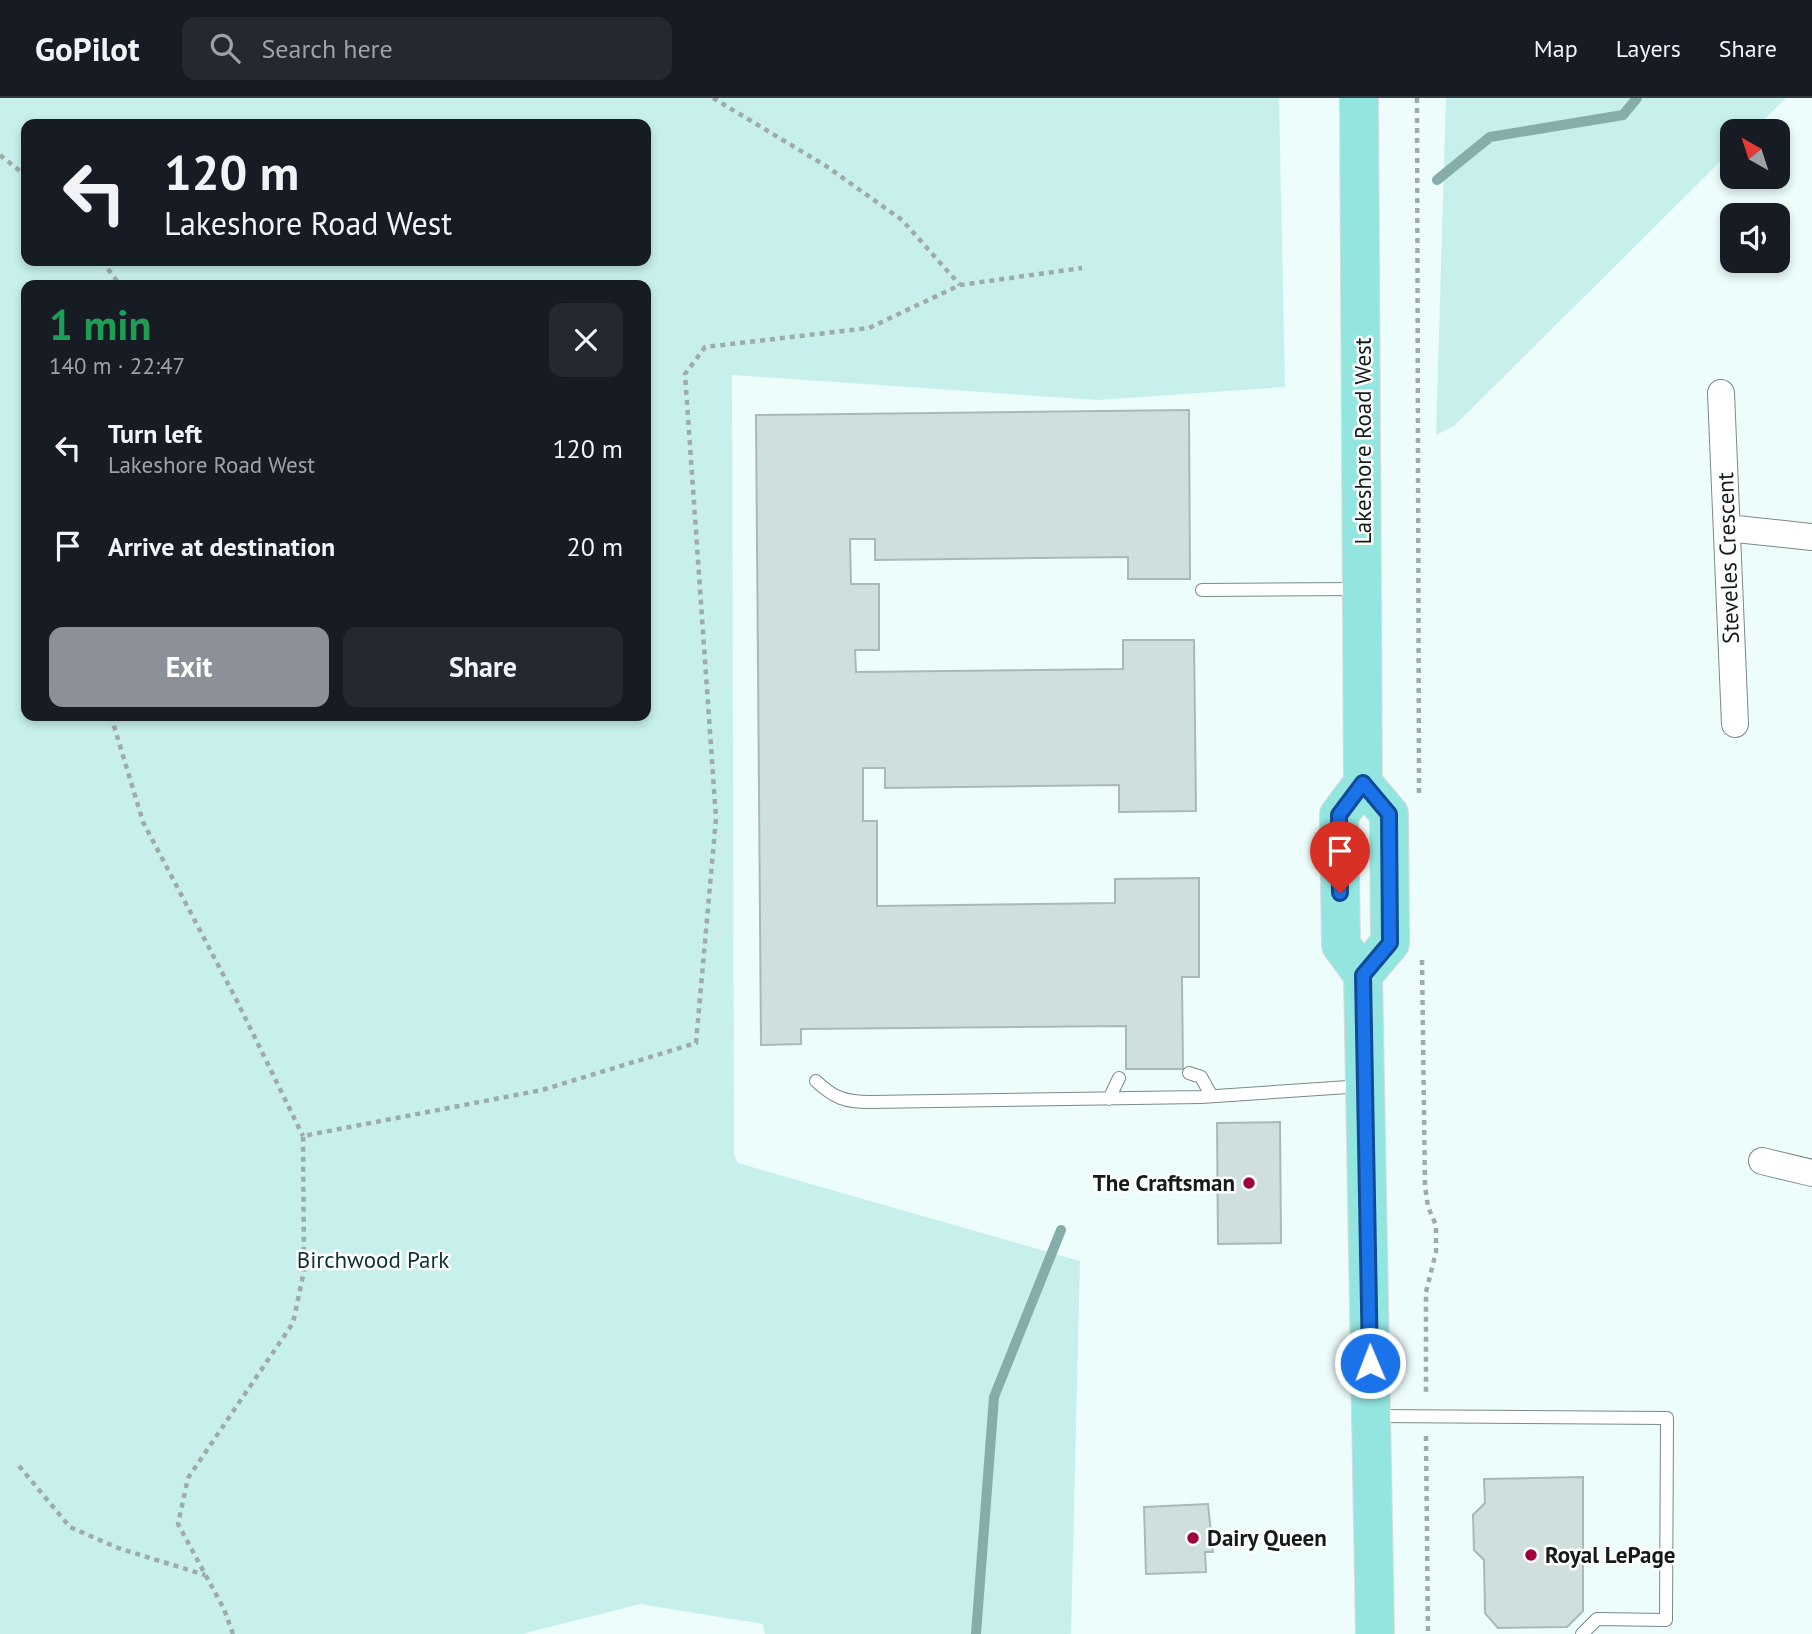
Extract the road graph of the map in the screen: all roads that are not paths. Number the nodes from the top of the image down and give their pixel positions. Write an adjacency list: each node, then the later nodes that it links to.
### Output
1 (1359, 98): 5 (main road, Lakeshore Road West)
2 (1721, 393): 3 (street, Steveles Crescent)
3 (1727, 528): 4 (street); 7 (street, Steveles Crescent)
4 (1812, 537)
5 (1363, 589): 6 (lane); 8 (main road, Lakeshore Road West)
6 (1202, 590)
7 (1735, 724)
8 (1363, 783): 9 (main road); 9 (main road)
9 (1363, 975): 13 (main road)
10 (1189, 1073): 14 (lane)
11 (1119, 1078): 15 (lane)
12 (816, 1081): 15 (lane)
13 (1363, 1086): 14 (lane); 18 (main road)
14 (1211, 1096): 15 (lane)
15 (1109, 1099)
16 (1762, 1161): 17 (street)
17 (1812, 1173)
18 (1371, 1416): 19 (main road); 20 (lane)
19 (1375, 1634)
20 (1583, 1634)

